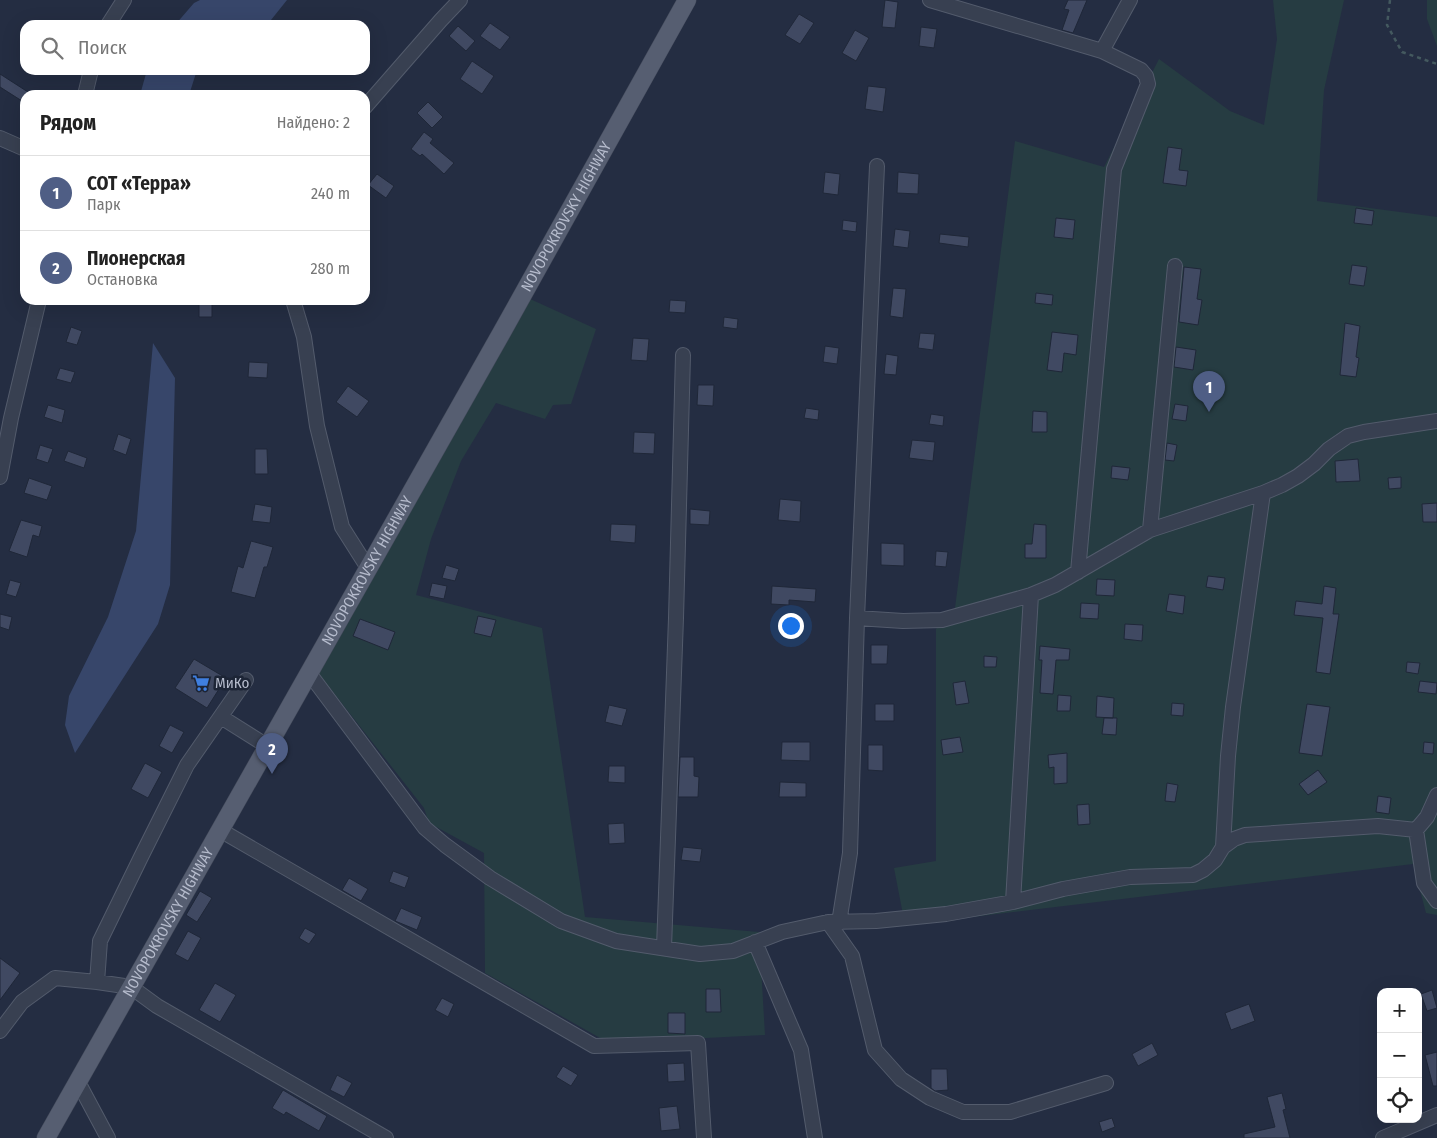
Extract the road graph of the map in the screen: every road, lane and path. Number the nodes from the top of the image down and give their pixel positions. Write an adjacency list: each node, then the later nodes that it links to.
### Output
1 (124, 0): 7 (street)
2 (460, 0): 12 (street)
3 (687, 0): 24 (main road, NOVOPOKROVSKY HIGHWAY)
4 (931, 0): 8 (street)
5 (1130, 0): 8 (street)
6 (1390, 0): 9 (path)
7 (111, 20)
8 (1102, 51): 25 (street)
9 (1437, 64)
10 (89, 75): 11 (street)
11 (86, 90)
12 (370, 101)
13 (0, 138): 14 (street)
14 (20, 148)
15 (876, 166): 27 (street)
16 (1175, 266): 23 (street)
17 (38, 305): 21 (street)
18 (295, 305): 24 (street)
19 (684, 355): 40 (street)
20 (1437, 421): 22 (street)
21 (0, 477)
22 (1263, 493): 23 (street); 35 (street)
23 (1150, 530): 25 (street)
24 (368, 568): 28 (main road, NOVOPOKROVSKY HIGHWAY)
25 (1078, 572): 26 (street)
26 (1031, 595): 27 (street); 37 (street)
27 (857, 618): 38 (street)
28 (309, 674): 31 (main road, NOVOPOKROVSKY HIGHWAY); 40 (street)
29 (246, 680): 30 (street)
30 (221, 717): 31 (street); 41 (street)
31 (267, 746): 33 (main road, NOVOPOKROVSKY HIGHWAY)
32 (1437, 796): 34 (street)
33 (220, 830): 42 (main road, NOVOPOKROVSKY HIGHWAY); 50 (street)
34 (1416, 830): 35 (street); 36 (street)
35 (1222, 847): 37 (street)
36 (1437, 901)
37 (1013, 902): 38 (street)
38 (833, 922): 39 (street); 45 (street)
39 (755, 942): 40 (street); 51 (street)
40 (664, 948)
41 (97, 982): 42 (street); 43 (street)
42 (131, 987): 44 (main road, NOVOPOKROVSKY HIGHWAY); 49 (street)
43 (0, 1031)
44 (78, 1082): 47 (main road, NOVOPOKROVSKY HIGHWAY); 48 (street)
45 (1106, 1083)
46 (1437, 1115): 52 (street)
47 (46, 1138)
48 (108, 1138)
49 (386, 1138)
50 (704, 1138)
51 (815, 1138)
52 (1383, 1138)

